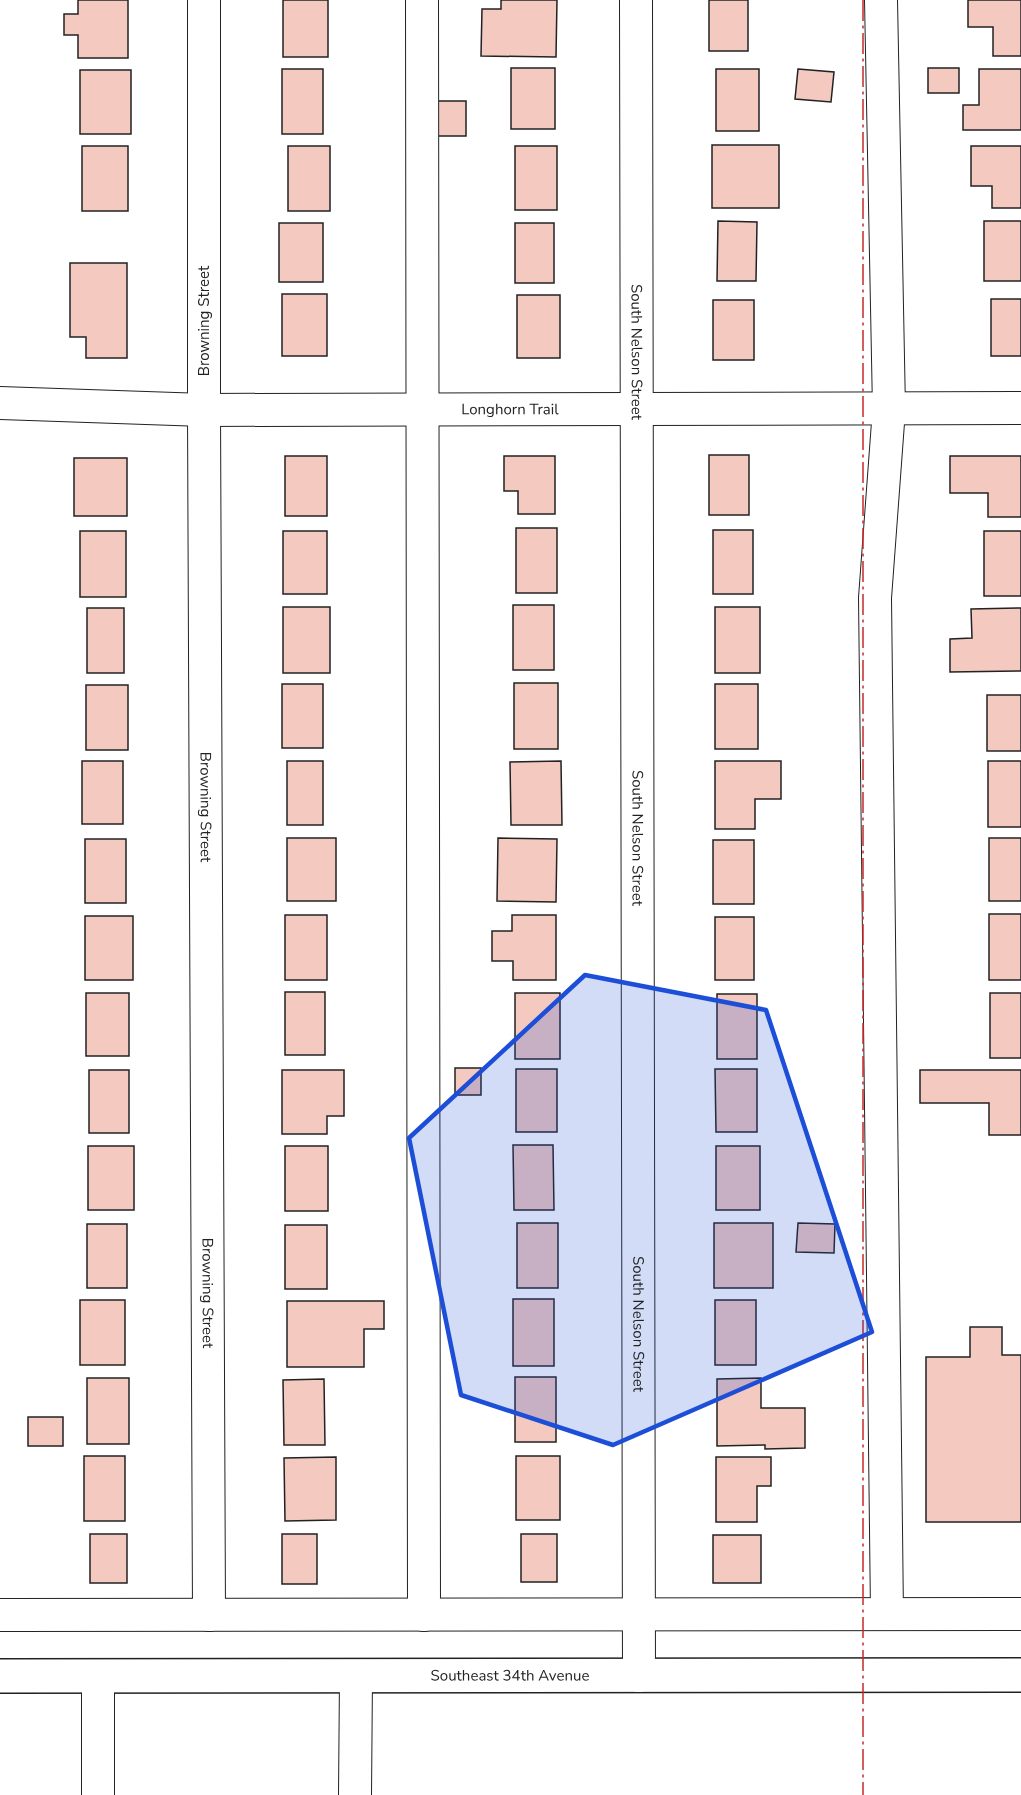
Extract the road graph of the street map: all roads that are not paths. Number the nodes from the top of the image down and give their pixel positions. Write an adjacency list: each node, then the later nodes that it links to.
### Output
1 (204, 0): 10 (street, Browning Street)
2 (422, 0): 7 (street)
3 (636, 0): 8 (street, South Nelson Street)
4 (881, 0): 9 (street)
5 (0, 403): 10 (street, Longhorn Trail)
6 (1021, 408): 9 (street, Longhorn Trail)
7 (422, 409): 8 (street, Longhorn Trail); 10 (street, Longhorn Trail); 16 (street)
8 (636, 409): 9 (street, Longhorn Trail); 11 (street, South Nelson Street)
9 (889, 409): 12 (street)
10 (204, 410): 15 (street, Browning Street)
11 (639, 1614): 12 (street); 16 (street); 21 (street, South Nelson Street)
12 (886, 1614): 13 (street)
13 (1021, 1614)
14 (0, 1615): 15 (street)
15 (209, 1615): 16 (street)
16 (424, 1615)
17 (1021, 1675): 21 (main road, Southeast 34th Avenue)
18 (0, 1676): 19 (main road, Southeast 34th Avenue)
19 (98, 1676): 20 (main road, Southeast 34th Avenue); 22 (street)
20 (356, 1676): 21 (main road, Southeast 34th Avenue); 23 (street)
21 (639, 1676)
22 (98, 1795)
23 (355, 1795)

